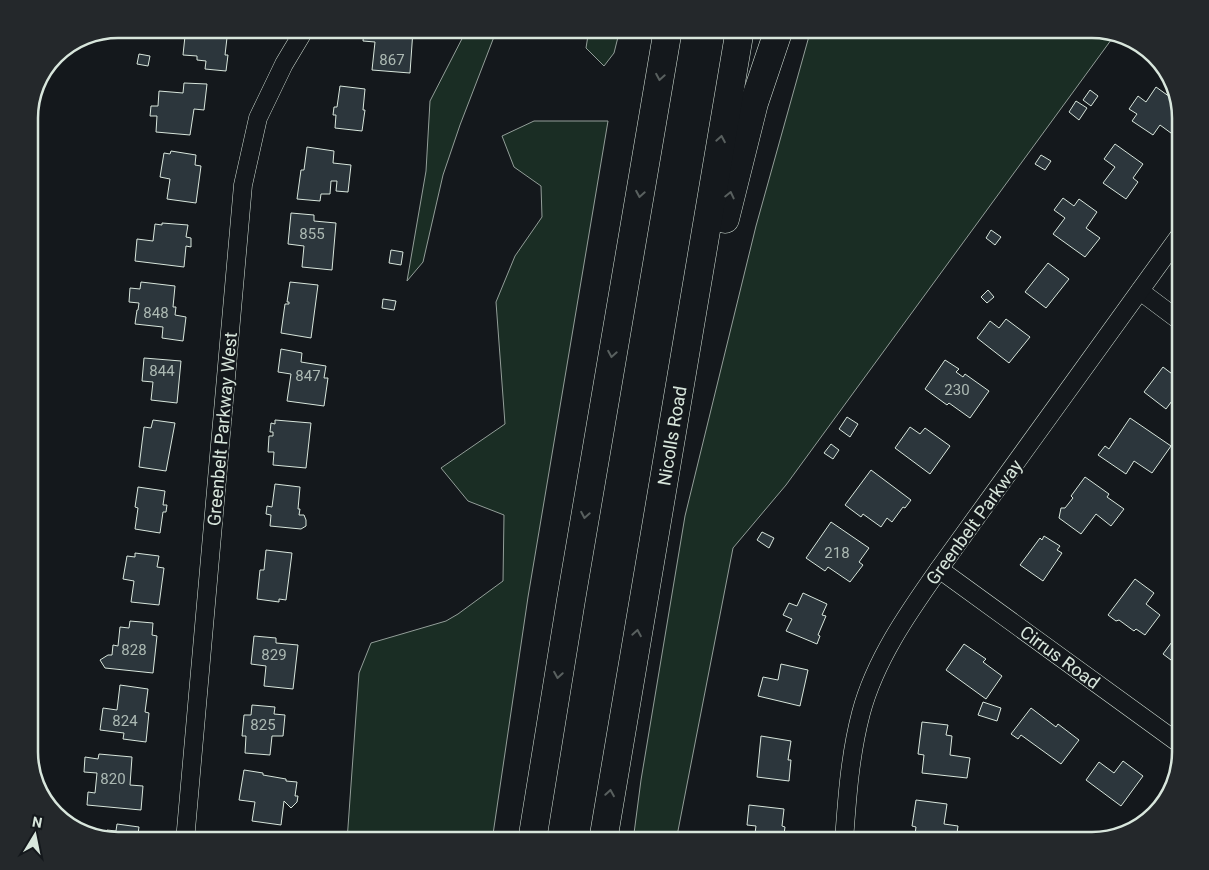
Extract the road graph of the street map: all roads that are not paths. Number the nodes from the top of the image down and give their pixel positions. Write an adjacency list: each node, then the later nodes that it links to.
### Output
1 (301, 37): 11 (street, Greenbelt Parkway West)
2 (667, 37): 12 (highway, one-way to 12)
3 (739, 37): 8 (highway, Nicolls Road, one-way to 3)
4 (776, 37): 8 (highway, one-way to 4)
5 (1172, 247): 6 (street, Greenbelt Parkway)
6 (1140, 291): 7 (street); 9 (street, Greenbelt Parkway)
7 (1172, 314)
8 (666, 463): 13 (highway, Nicolls Road, one-way to 8)
9 (939, 569): 10 (street, Cirrus Road); 14 (street, Greenbelt Parkway)
10 (1172, 738)
11 (186, 832)
12 (533, 832)
13 (604, 832)
14 (845, 832)

